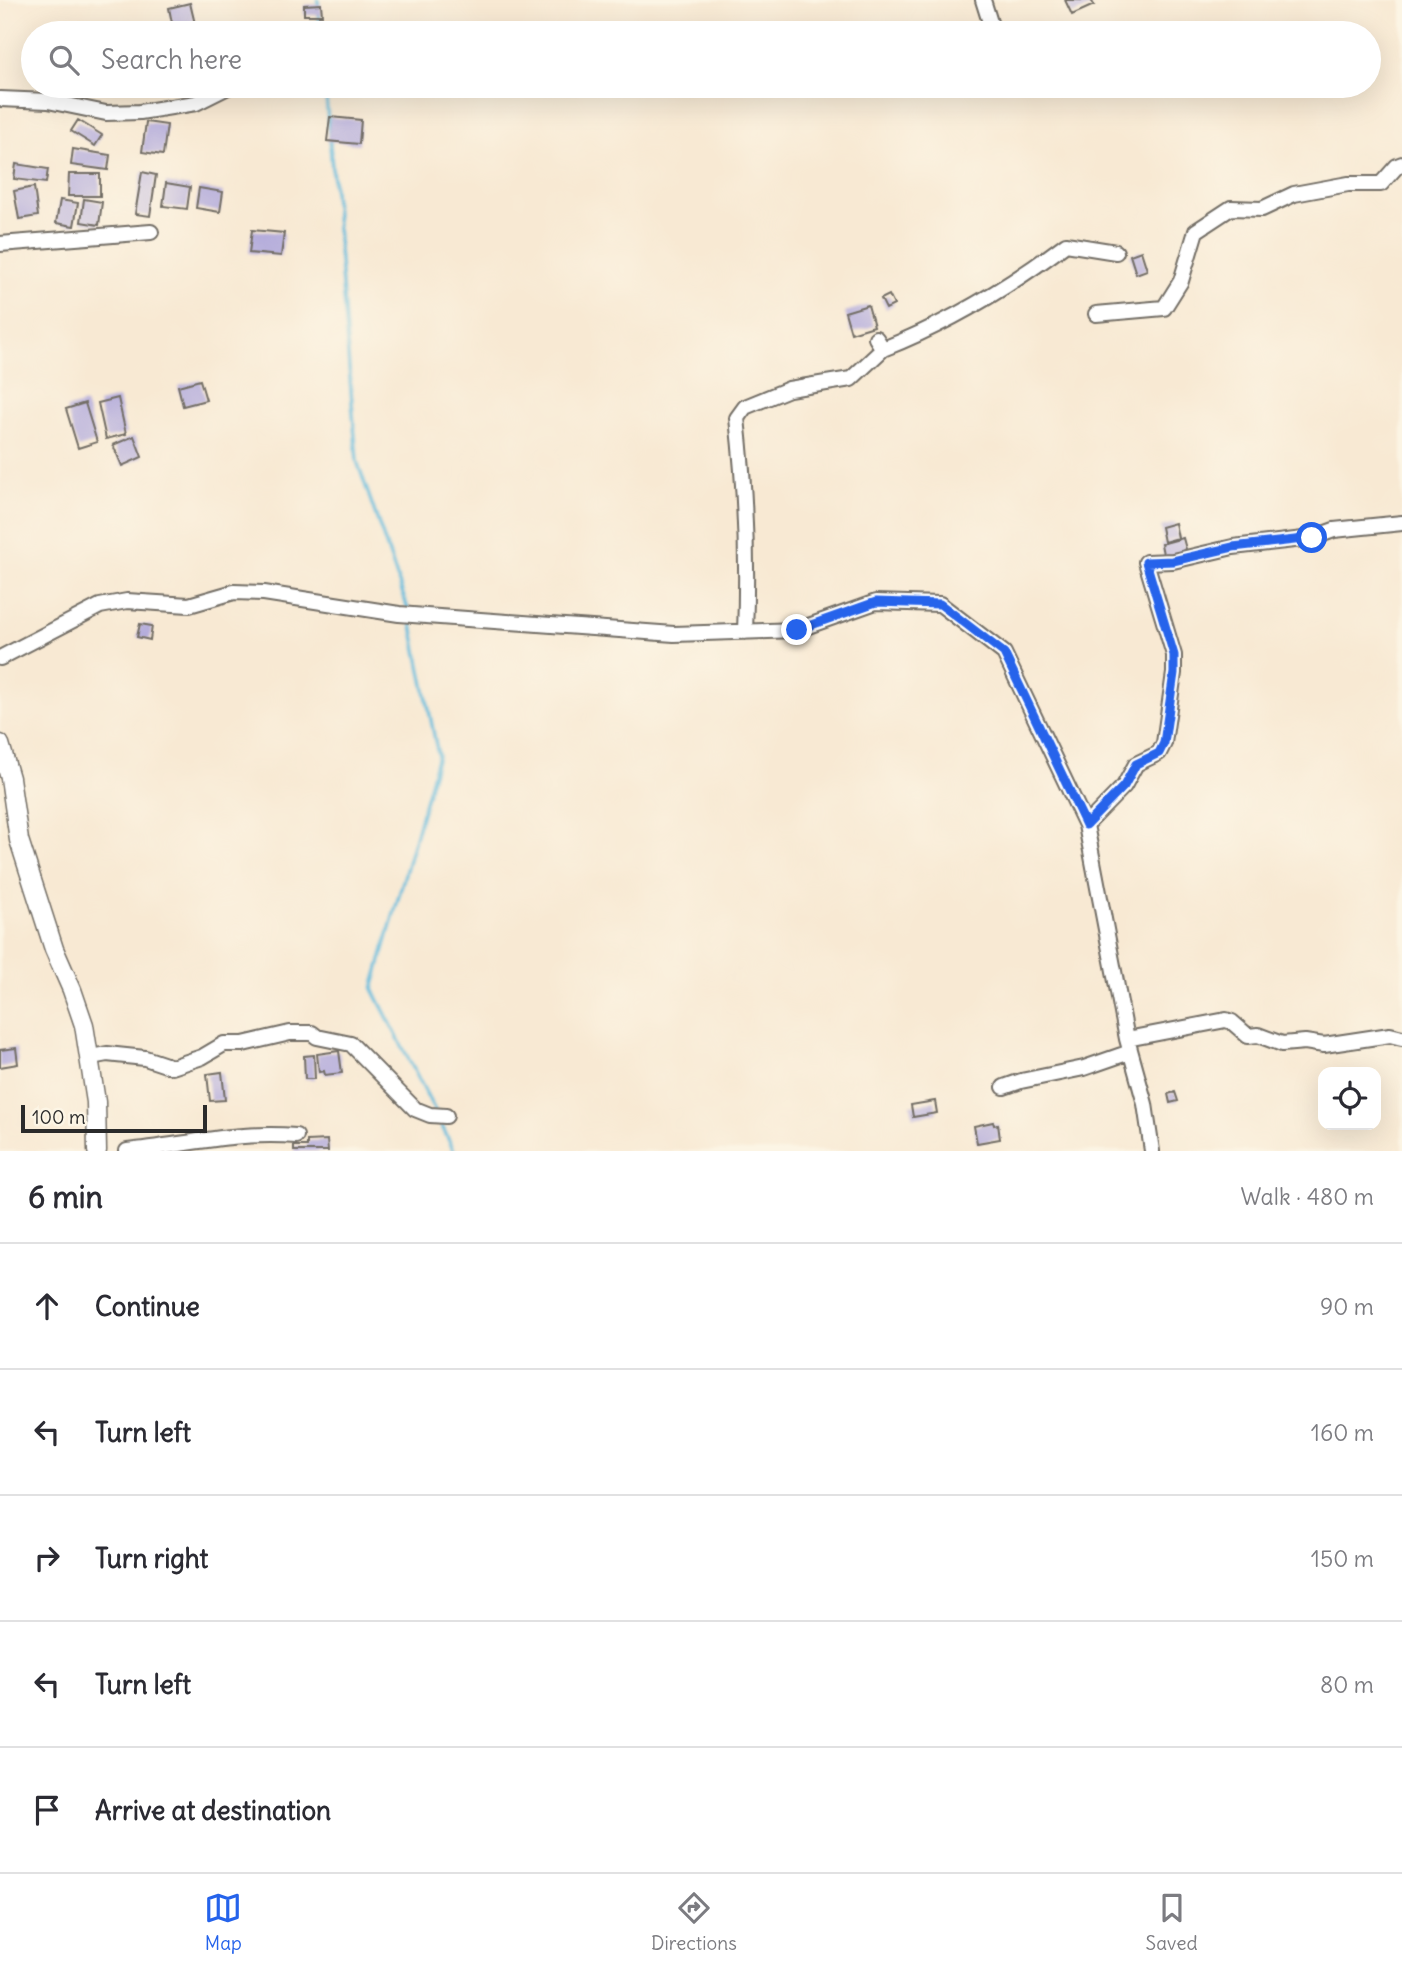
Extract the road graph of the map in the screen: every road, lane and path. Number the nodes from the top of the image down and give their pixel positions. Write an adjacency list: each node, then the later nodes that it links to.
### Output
1 (984, 0): 2 (street)
2 (990, 21)
3 (206, 98): 4 (street)
4 (0, 99)
5 (1402, 164): 9 (street)
6 (151, 232): 7 (street)
7 (0, 244)
8 (1116, 252): 11 (street)
9 (1096, 314)
10 (1402, 523): 14 (street)
11 (745, 632): 12 (street); 14 (street)
12 (0, 658)
13 (0, 744): 17 (street)
14 (1086, 825): 16 (street)
15 (1402, 1038): 16 (street)
16 (1129, 1045): 18 (street); 24 (street)
17 (90, 1056): 19 (street); 21 (street)
18 (1004, 1087)
19 (446, 1116)
20 (296, 1136): 23 (street)
21 (98, 1151): 22 (street)
22 (107, 1151)
23 (127, 1151)
24 (1152, 1151)

